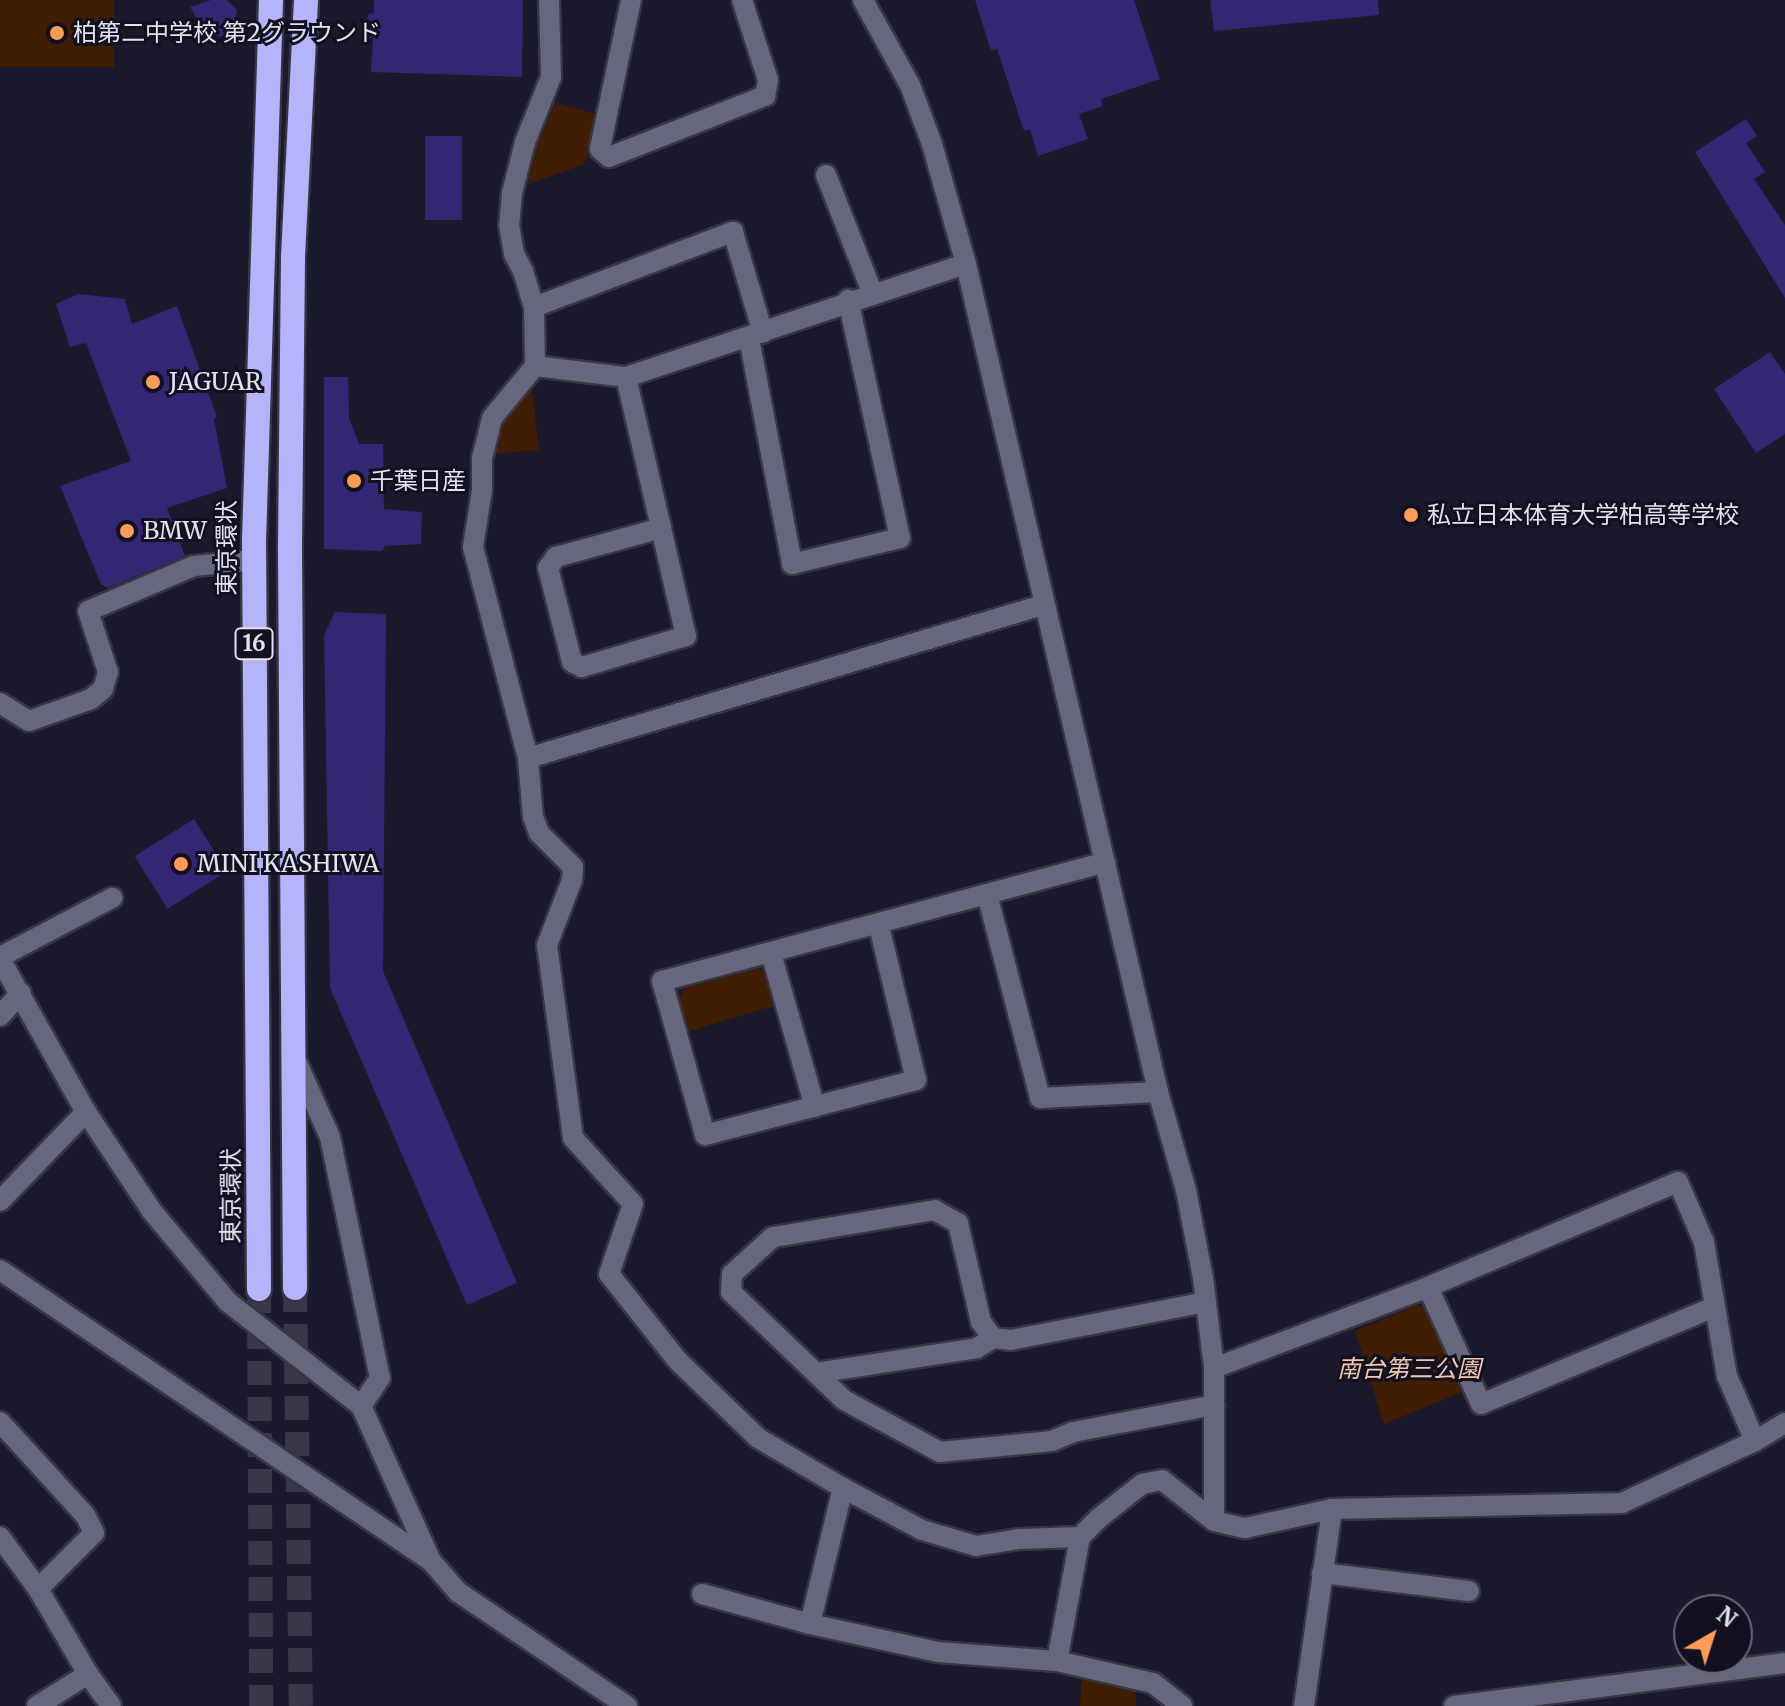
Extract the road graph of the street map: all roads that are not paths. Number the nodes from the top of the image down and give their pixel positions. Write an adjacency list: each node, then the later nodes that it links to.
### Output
1 (271, 0): 16 (highway, 東京環状 / 16)
2 (306, 0): 28 (highway, 16)
3 (549, 0): 11 (street)
4 (631, 0): 5 (street)
5 (742, 0)
6 (863, 0): 8 (street)
7 (826, 175): 9 (street)
8 (966, 264): 9 (street); 17 (street)
9 (872, 292): 10 (street)
10 (848, 300): 12 (street); 12 (street)
11 (534, 307): 12 (street); 13 (street)
12 (756, 335): 14 (street)
13 (535, 366): 14 (street); 19 (street)
14 (626, 377): 15 (street)
15 (661, 528): 15 (street)
16 (254, 560): 18 (street); 36 (highway, 東京環状 / 16)
17 (1043, 605): 19 (street); 20 (street)
18 (0, 703)
19 (528, 758): 47 (street)
20 (1105, 862): 21 (street); 29 (street)
21 (987, 894): 23 (street); 29 (street)
22 (112, 898): 25 (street)
23 (879, 926): 24 (street); 30 (street)
24 (771, 953): 30 (street); 30 (street)
25 (0, 958): 26 (street)
26 (21, 993): 27 (street); 31 (street)
27 (0, 1016)
28 (295, 1059): 35 (highway, 16); 43 (street)
29 (1158, 1092): 37 (street)
30 (815, 1107)
31 (86, 1112): 32 (street); 43 (street)
32 (0, 1201)
33 (0, 1270): 52 (street)
34 (1428, 1287): 38 (street); 38 (street); 40 (street)
35 (295, 1288)
36 (259, 1289)
37 (1206, 1302): 39 (street); 40 (street)
38 (1714, 1307): 46 (street)
39 (993, 1338): 41 (street); 41 (street)
40 (1214, 1368): 42 (street)
41 (816, 1373): 42 (street)
42 (1214, 1405): 49 (street)
43 (361, 1406): 52 (street)
44 (0, 1422): 54 (street)
45 (1785, 1423): 46 (street)
46 (1755, 1441): 48 (street)
47 (843, 1488): 51 (street); 57 (street)
48 (1332, 1509): 49 (street); 53 (street)
49 (1214, 1521): 51 (street)
50 (0, 1537): 54 (street)
51 (1080, 1537): 58 (street)
52 (431, 1561): 64 (street)
53 (1322, 1573): 55 (street); 66 (street)
54 (38, 1589): 60 (street)
55 (1469, 1591)
56 (702, 1594): 57 (street)
57 (810, 1624): 58 (street)
58 (1057, 1661): 65 (street)
59 (1785, 1663): 61 (street)
60 (88, 1674): 62 (street); 63 (street)
61 (1603, 1697): 67 (street)
62 (37, 1706)
63 (111, 1706)
64 (627, 1706)
65 (1182, 1706)
66 (1304, 1706)
67 (1454, 1706)

